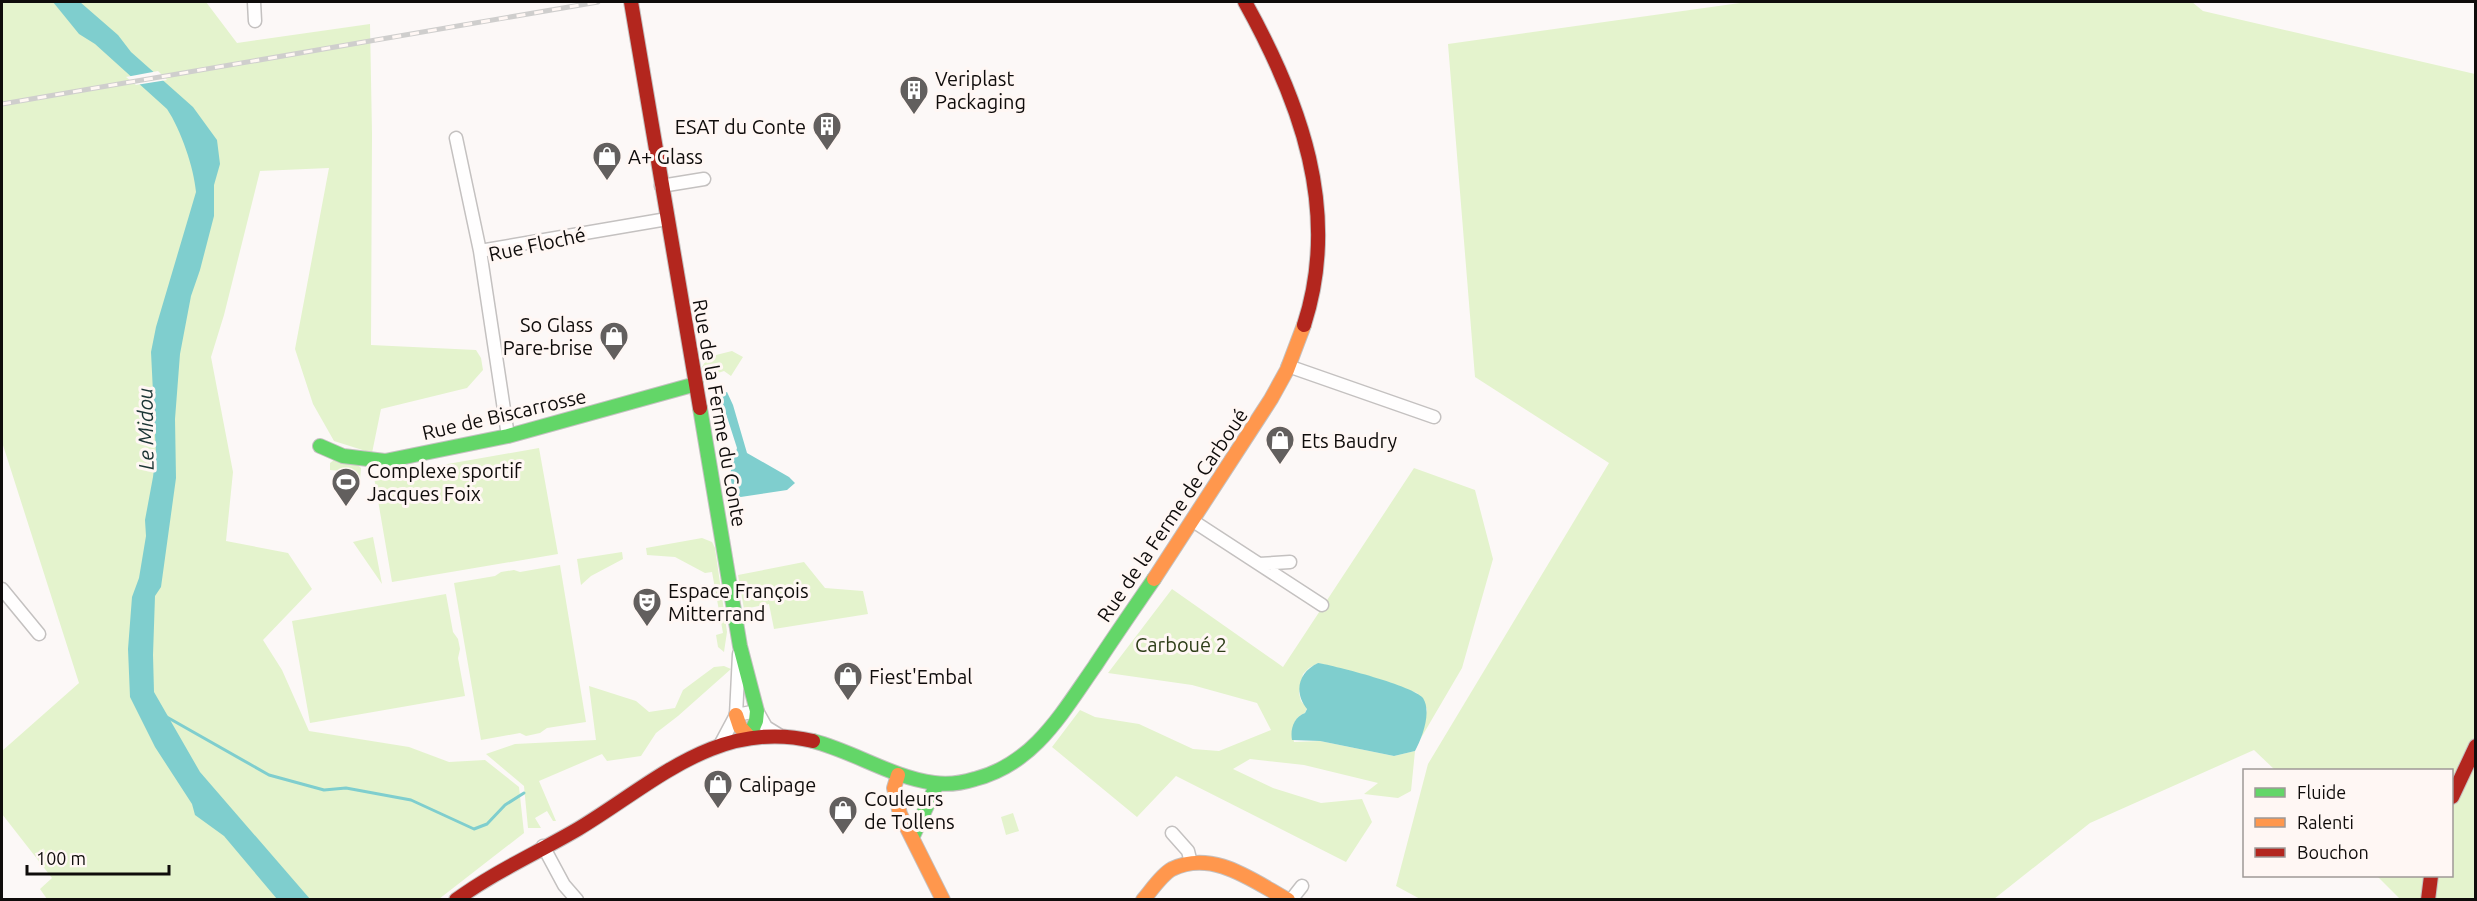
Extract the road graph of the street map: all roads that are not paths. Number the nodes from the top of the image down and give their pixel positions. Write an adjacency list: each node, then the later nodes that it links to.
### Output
1 (254, 2): 4 (street)
2 (630, 2): 7 (street, Rue de la Ferme du Conte)
3 (1245, 2): 10 (street, Rue de la Ferme de Carboué)
4 (255, 21)
5 (456, 138): 9 (street)
6 (704, 178): 7 (street)
7 (661, 186): 8 (street, Rue de la Ferme du Conte)
8 (667, 219): 9 (street, Rue Floché); 11 (street, Rue de la Ferme du Conte)
9 (480, 251): 13 (street, Rue Floché)
10 (1288, 366): 12 (street); 15 (street, Rue de la Ferme de Carboué)
11 (696, 384): 13 (street, Rue de Biscarrosse); 21 (street, Rue de la Ferme du Conte)
12 (1434, 417)
13 (508, 436): 14 (street, Rue de Biscarrosse)
14 (320, 446)
15 (1193, 521): 17 (street); 29 (street, Rue de la Ferme de Carboué)
16 (1290, 562): 17 (street)
17 (1259, 564): 19 (street)
18 (2, 590): 20 (street)
19 (1322, 605)
20 (39, 634)
21 (740, 646): 22 (street, Rue de la Ferme du Conte); 23 (street, Rue de la Ferme du Conte)
22 (757, 711): 23 (street); 24 (street, Rue de la Ferme du Conte); 25 (street)
23 (736, 715): 25 (street); 26 (street, Rue de la Ferme du Conte)
24 (779, 736): 25 (street, Rue de la Ferme de Carboué); 28 (street, Rue de la Ferme de Carboué)
25 (749, 737): 26 (street)
26 (720, 745): 33 (street)
27 (2475, 746): 30 (street)
28 (898, 776): 29 (street, Rue de la Ferme de Carboué); 32 (street)
29 (937, 784): 32 (street)
30 (2453, 793)
31 (1172, 832): 34 (street)
32 (913, 836): 39 (street)
33 (543, 846): 37 (street); 38 (street)
34 (1191, 863): 40 (street); 41 (street)
35 (2431, 877): 42 (street)
36 (1302, 885): 41 (street)
37 (456, 900)
38 (577, 900)
39 (943, 900)
40 (1143, 900)
41 (1290, 900)
42 (2428, 900)

